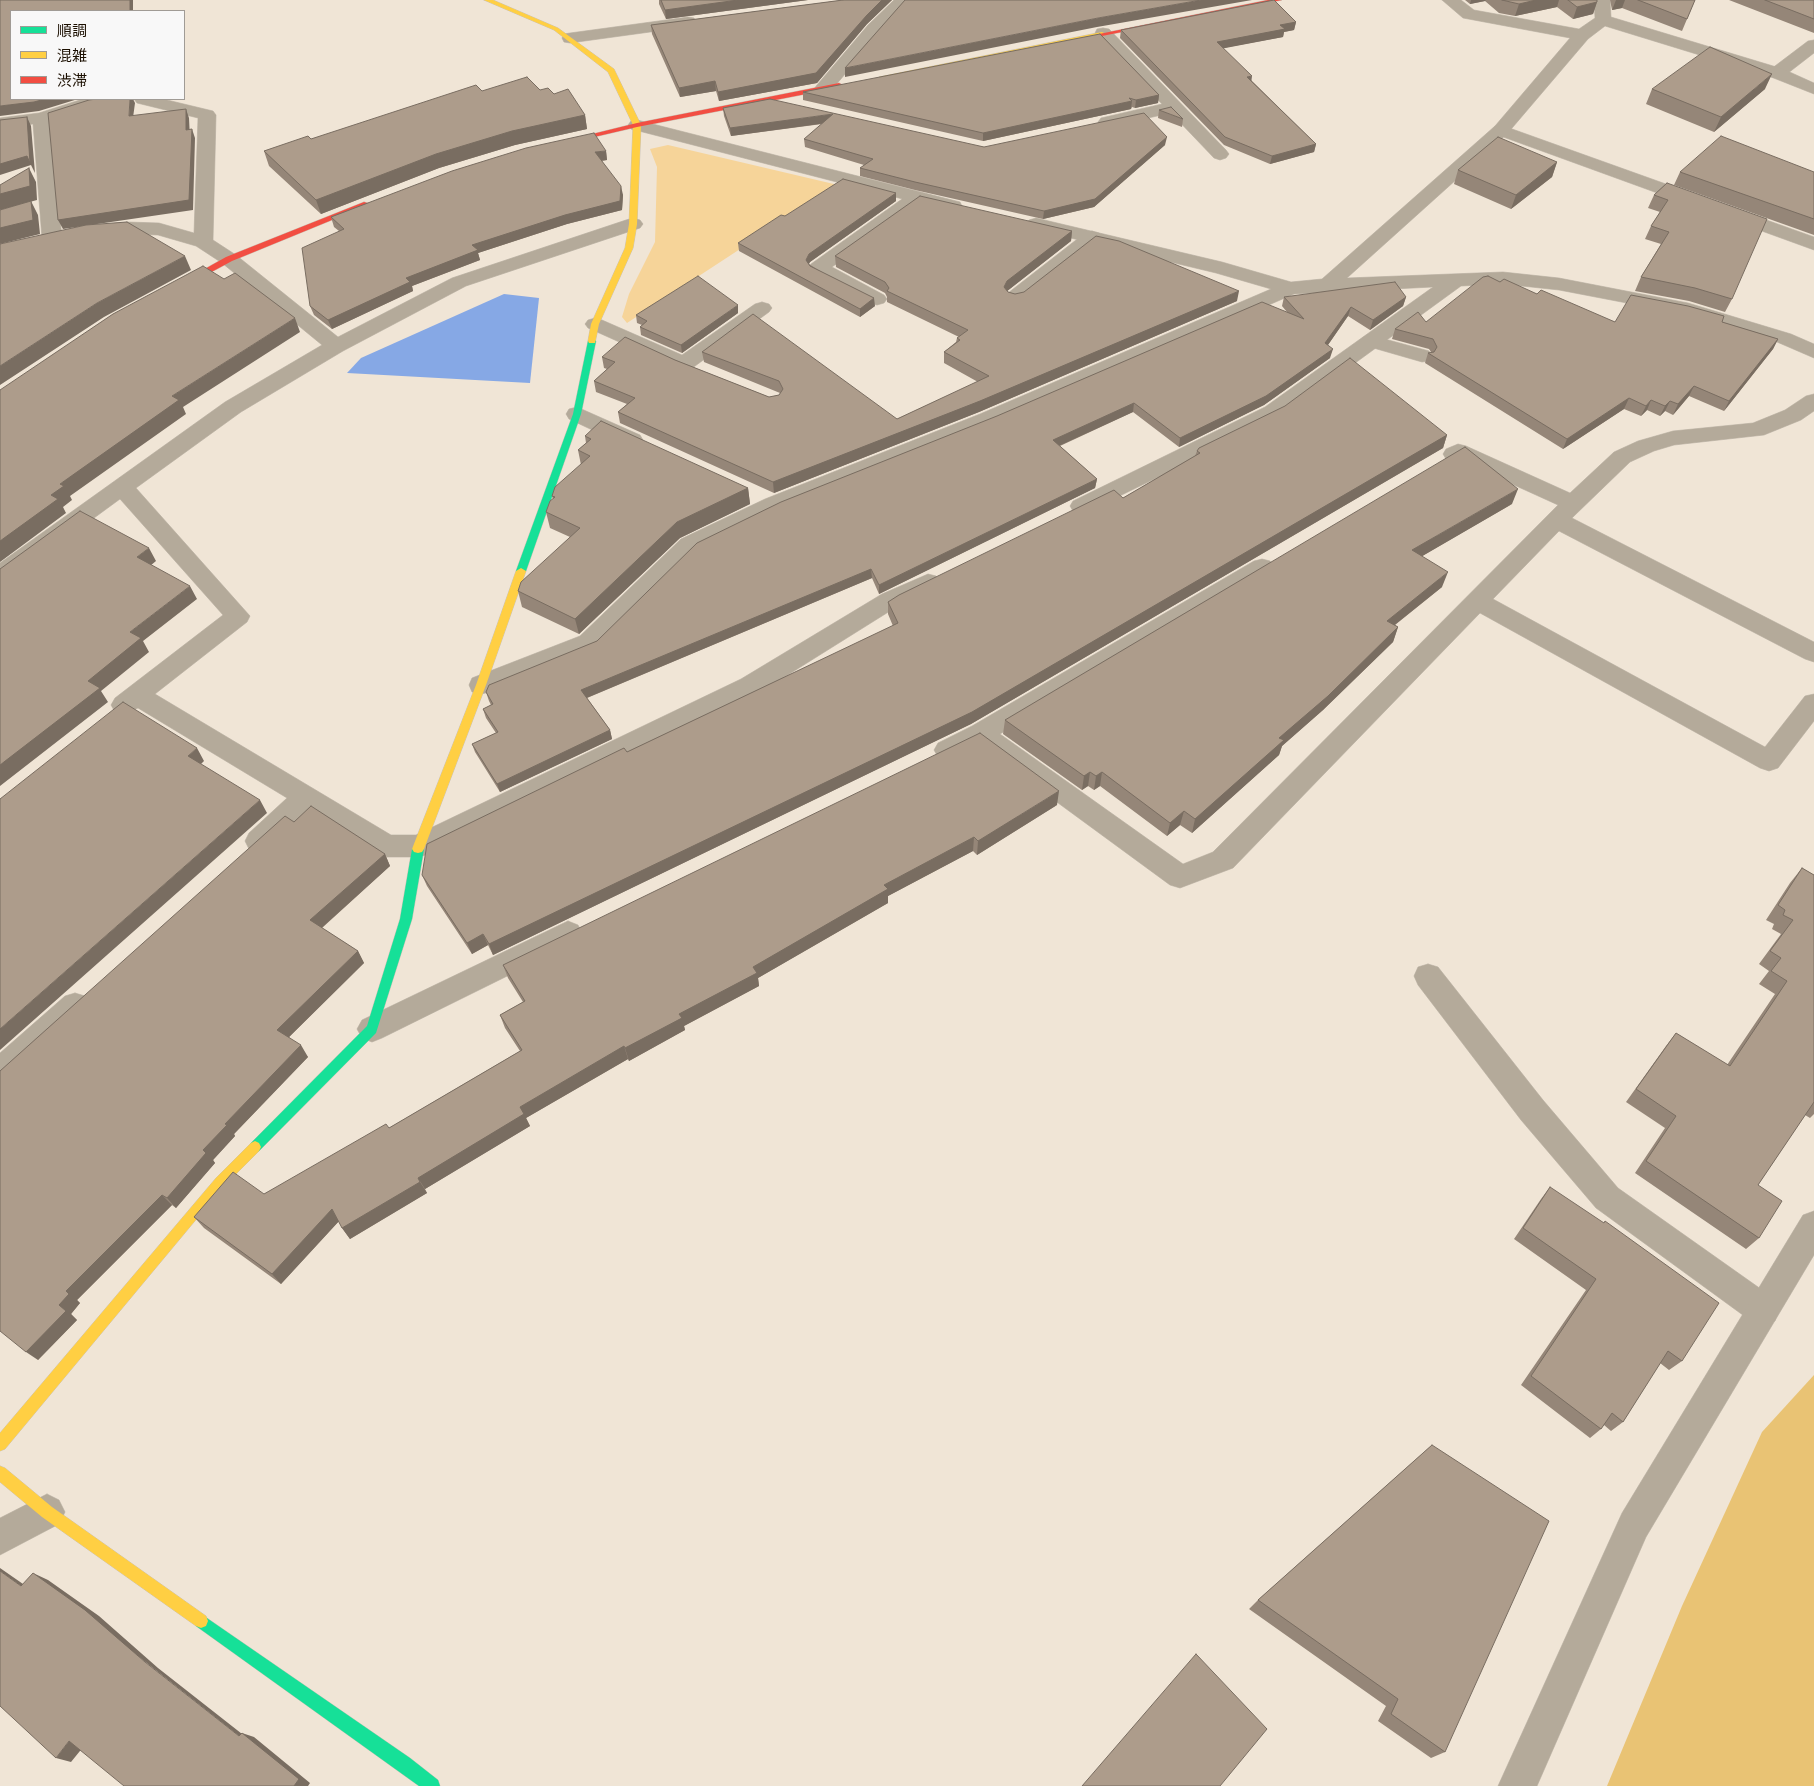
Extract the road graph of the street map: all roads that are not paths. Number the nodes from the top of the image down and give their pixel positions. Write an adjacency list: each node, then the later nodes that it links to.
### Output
1 (487, 0): 11 (street)
2 (903, 0): 16 (street)
3 (1280, 0): 6 (street)
4 (1450, 0): 10 (street)
5 (1602, 0): 8 (street)
6 (1240, 4): 9 (street)
7 (709, 19): 11 (street)
8 (1603, 20): 10 (street); 13 (street)
9 (1103, 33): 14 (street); 21 (street)
10 (1582, 35): 27 (street)
11 (570, 38): 25 (street)
12 (1814, 45): 13 (street)
13 (1777, 73): 17 (street)
14 (871, 79)
15 (852, 83): 16 (street)
16 (823, 88): 18 (street)
17 (1814, 89)
18 (768, 99): 22 (street); 25 (street)
19 (108, 100): 23 (street)
20 (147, 100): 36 (street)
21 (1174, 107): 26 (street); 29 (street)
22 (805, 108)
23 (41, 118): 24 (street); 36 (street)
24 (0, 123)
25 (637, 125): 28 (street); 30 (street); 34 (street)
26 (1088, 126)
27 (1501, 130): 37 (street); 40 (street)
28 (551, 145)
29 (1220, 154)
30 (916, 198): 32 (street); 44 (street)
31 (374, 202): 38 (street)
32 (972, 210)
33 (1018, 220): 35 (street)
34 (634, 224): 46 (street); 48 (street)
35 (1092, 237): 41 (street); 43 (street)
36 (203, 242): 38 (street)
37 (1814, 244)
38 (229, 259): 42 (street); 48 (street)
39 (1457, 279): 40 (street); 47 (street); 49 (street)
40 (1328, 285): 41 (street)
41 (1290, 288): 57 (street)
42 (162, 295)
43 (1015, 297)
44 (877, 299)
45 (762, 308): 46 (street)
46 (595, 324): 52 (street)
47 (1370, 341): 50 (street); 59 (street)
48 (336, 346): 55 (street)
49 (1814, 352)
50 (1422, 356)
51 (1814, 401): 58 (street)
52 (577, 414): 53 (street); 65 (street)
53 (648, 447)
54 (1432, 466): 58 (street)
55 (122, 487): 62 (street); 66 (street)
56 (747, 492): 57 (street)
57 (773, 504): 65 (street)
58 (1565, 512): 63 (street); 64 (street)
59 (1059, 517)
60 (1279, 557): 69 (street)
61 (944, 574): 72 (street)
62 (0, 575)
63 (1477, 601): 67 (street); 69 (street)
64 (1814, 653)
65 (481, 686): 72 (street)
66 (137, 694): 68 (street); 71 (street)
67 (1814, 703)
68 (106, 719)
69 (981, 733): 70 (street)
70 (927, 759)
71 (307, 796): 72 (street); 73 (street)
72 (419, 846): 77 (street)
73 (241, 856)
74 (587, 924): 77 (street)
75 (1428, 976): 80 (street)
76 (95, 987): 78 (street)
77 (372, 1029): 81 (street)
78 (0, 1072)
79 (1814, 1226): 80 (street)
80 (1764, 1310): 86 (street)
81 (0, 1444)
82 (0, 1473): 83 (street)
83 (47, 1512): 84 (street); 85 (street)
84 (0, 1537)
85 (432, 1786)
86 (1516, 1786)

